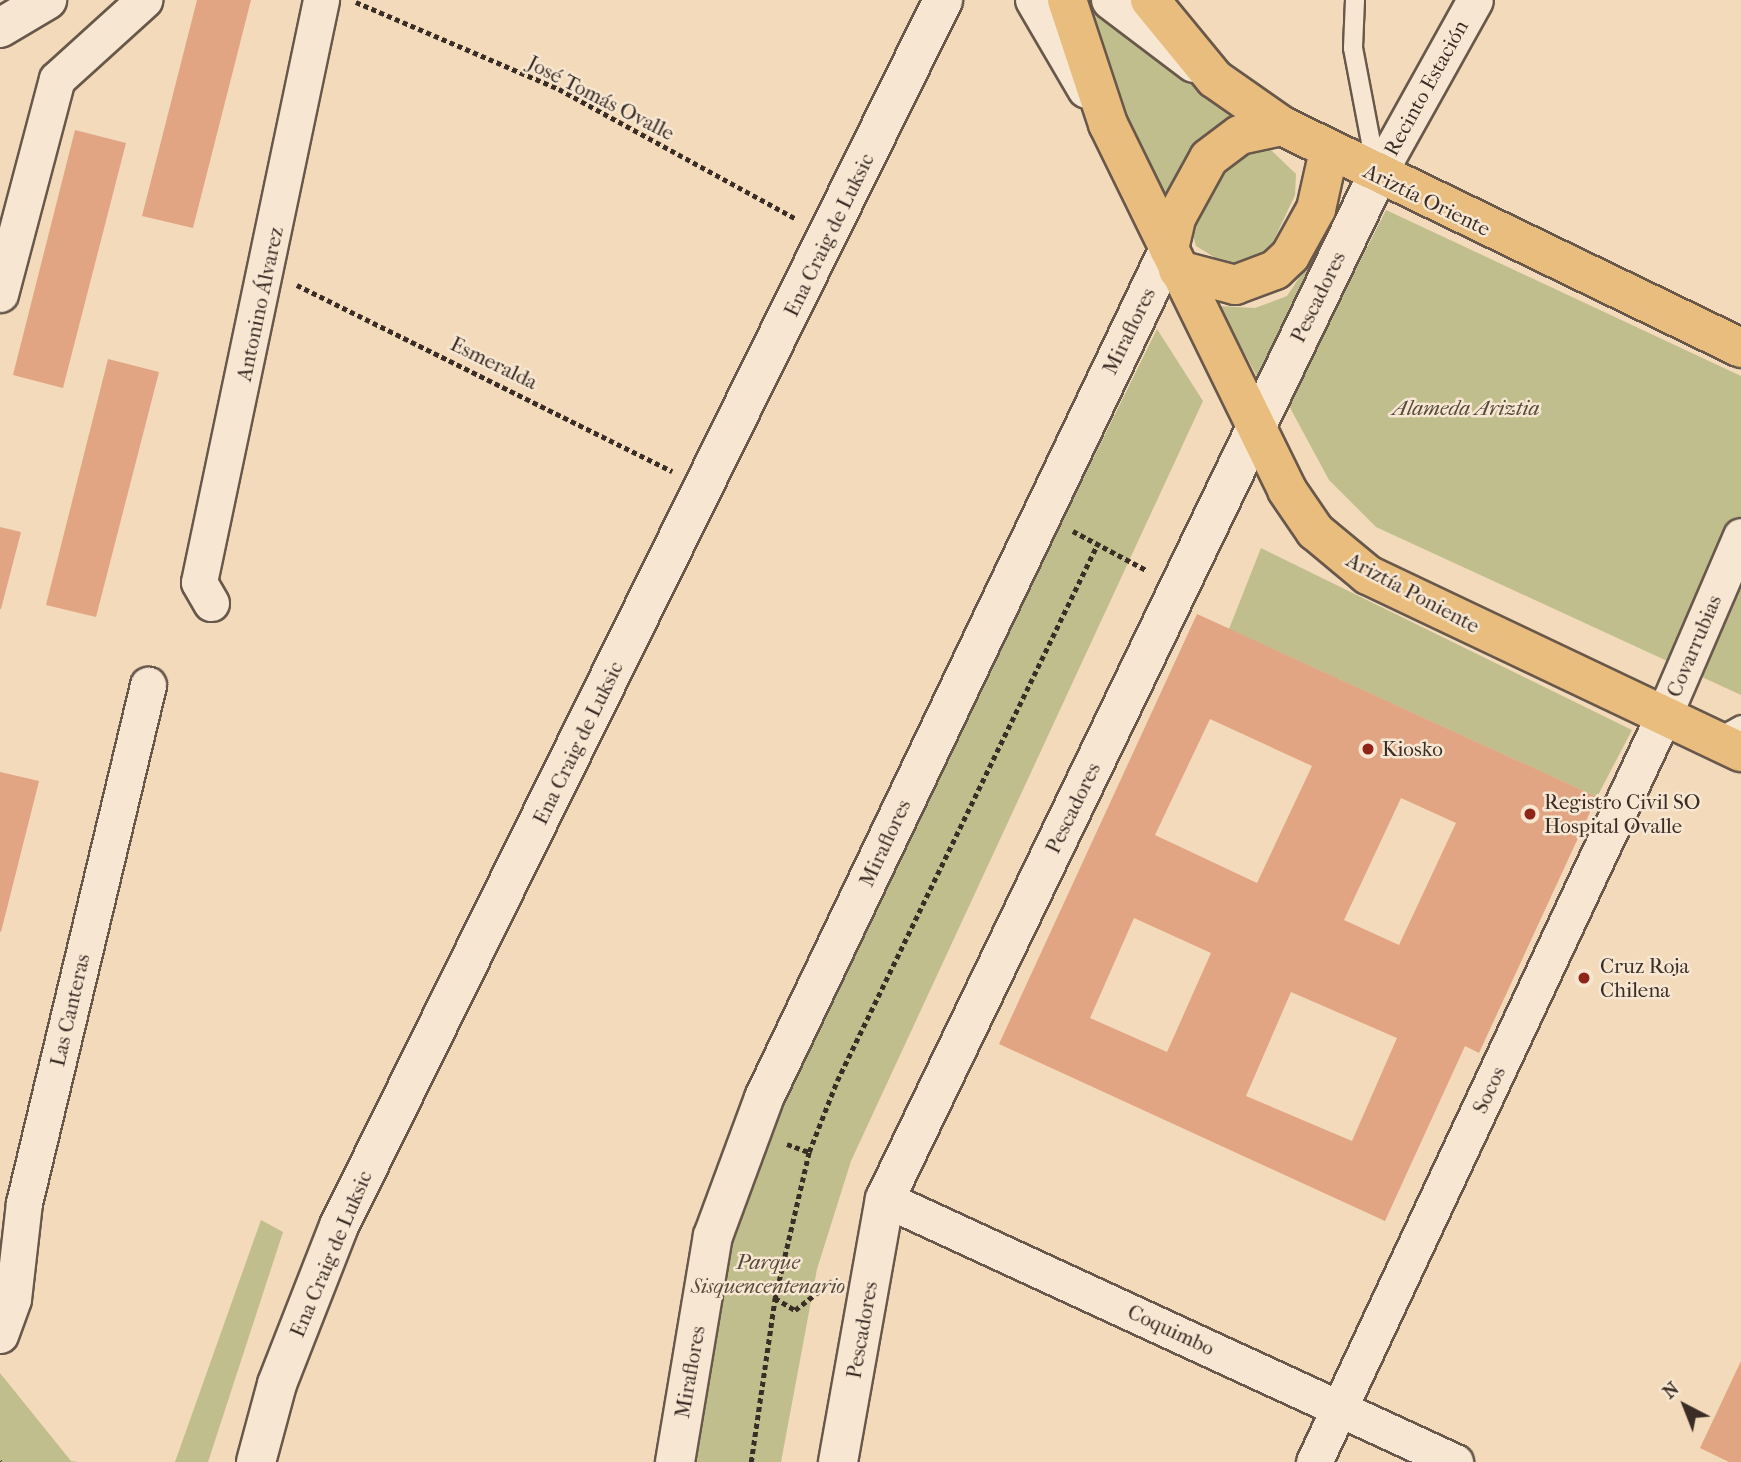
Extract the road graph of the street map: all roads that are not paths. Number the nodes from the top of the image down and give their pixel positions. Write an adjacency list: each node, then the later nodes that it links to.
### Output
1 (47, 0): 11 (street)
2 (144, 0): 18 (street)
3 (321, 0): 22 (street, Antonino Álvarez)
4 (943, 0): 12 (street, Ena Craig de Luksic)
5 (967, 0): 12 (street, Ena Craig de Luksic)
6 (1042, 0): 17 (main road, Ariztía Poniente)
7 (1111, 0): 13 (street)
8 (1355, 0): 16 (lane)
9 (1475, 0): 16 (street, Recinto Estación)
10 (1163, 5): 13 (main road, Ariztía Oriente)
11 (0, 27)
12 (927, 35): 29 (street, Ena Craig de Luksic)
13 (1215, 79): 14 (main road, Ariztía Oriente)
14 (1282, 127): 15 (main road, Ariztía Oriente); 17 (main road)
15 (1329, 151): 16 (main road, Ariztía Oriente); 17 (main road)
16 (1377, 176): 19 (main road, Ariztía Oriente); 20 (street, Pescadores)
17 (1174, 259): 20 (main road, Ariztía Poniente); 30 (street, Miraflores)
18 (0, 294)
19 (1741, 348)
20 (1256, 425): 24 (main road, Ariztía Poniente); 26 (street, Pescadores)
21 (1741, 536): 24 (street, Covarrubias)
22 (211, 603)
23 (148, 685): 27 (street, Las Canteras)
24 (1663, 717): 25 (main road, Ariztía Poniente); 28 (street, Socos)
25 (1732, 739)
26 (885, 1199): 28 (street, Coquimbo); 31 (street, Pescadores)
27 (0, 1335)
28 (1340, 1408): 32 (street, Socos); 33 (street, Coquimbo)
29 (256, 1462)
30 (675, 1462)
31 (838, 1462)
32 (1314, 1462)
33 (1455, 1462)

